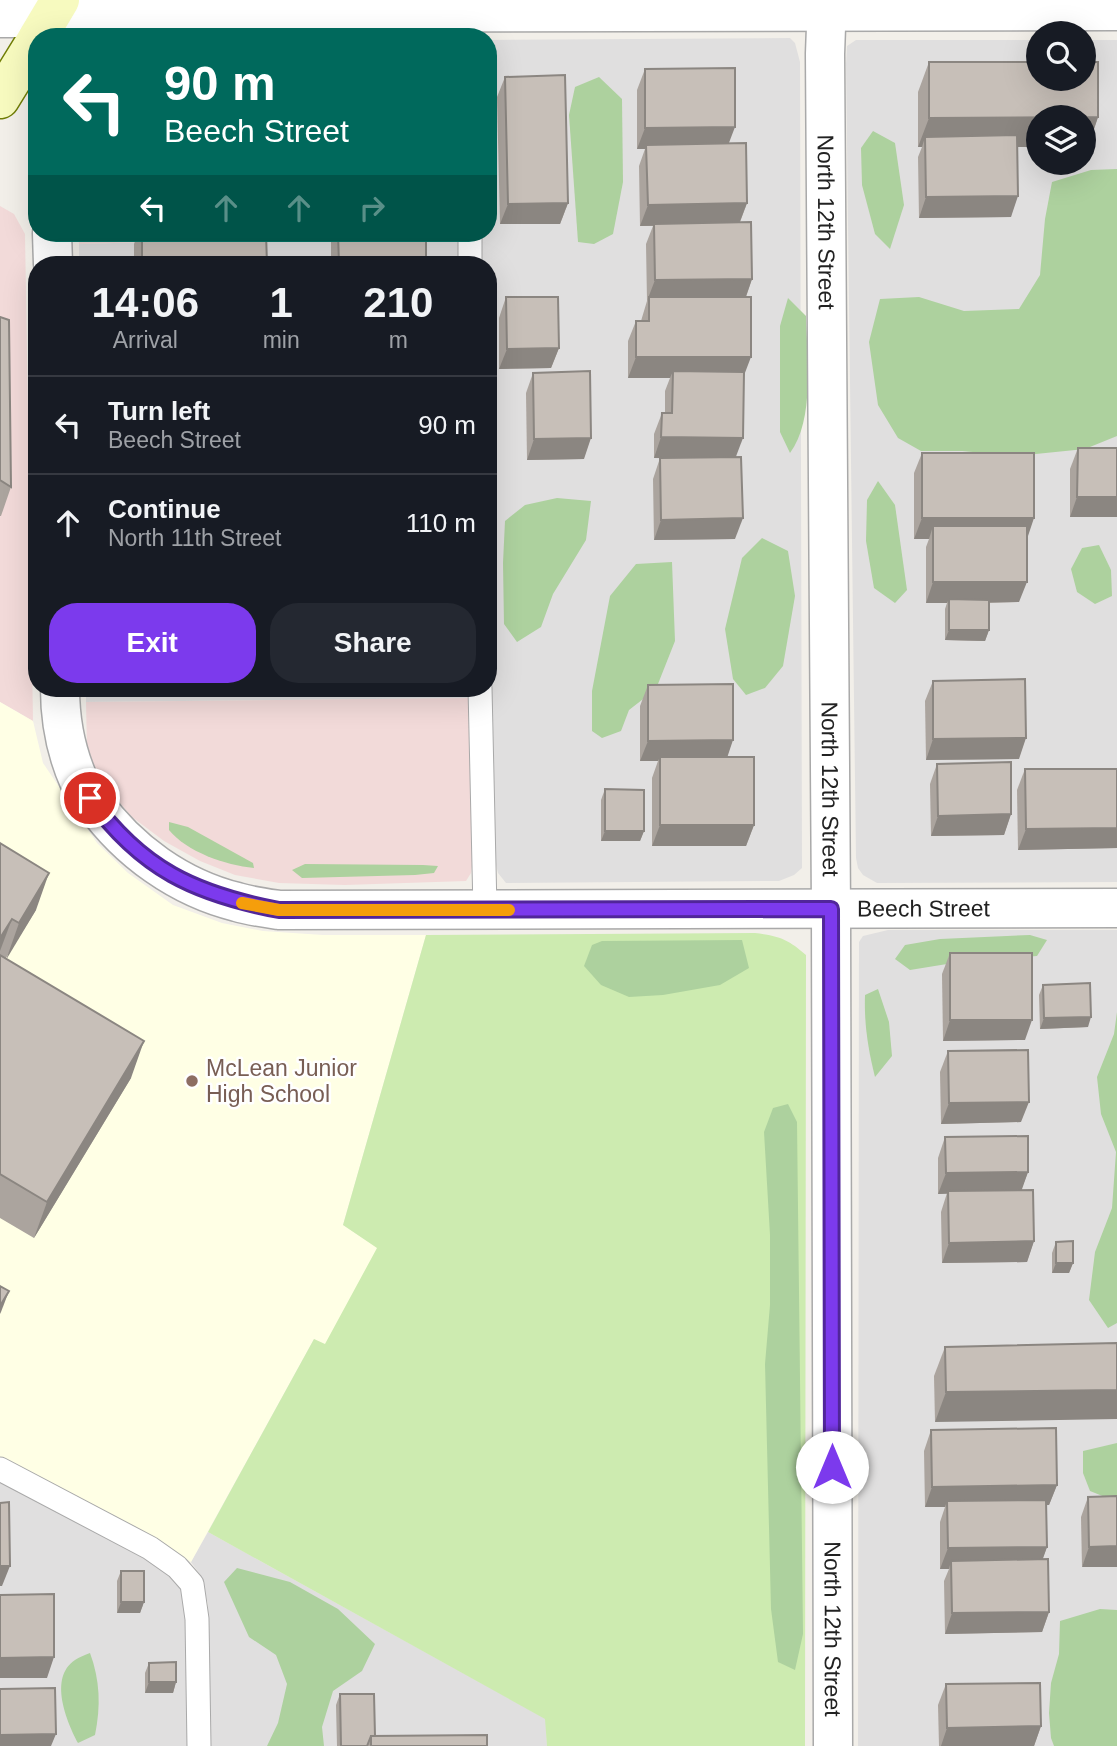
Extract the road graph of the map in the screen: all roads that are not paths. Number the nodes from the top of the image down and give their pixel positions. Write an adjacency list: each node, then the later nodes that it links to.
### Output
1 (827, 6): 2 (street); 5 (street); 11 (street, North 12th Street)
2 (1117, 10)
3 (0, 18): 4 (street)
4 (47, 22): 5 (street)
5 (470, 24)
6 (28, 53): 7 (street)
7 (0, 99)
8 (60, 697): 12 (street, Beech Street)
9 (480, 697): 12 (lane)
10 (1117, 908): 11 (street, Beech Street)
11 (831, 909): 12 (street, Beech Street); 15 (street, North 12th Street)
12 (485, 910)
13 (0, 1469): 14 (lane)
14 (200, 1746)
15 (833, 1746)

